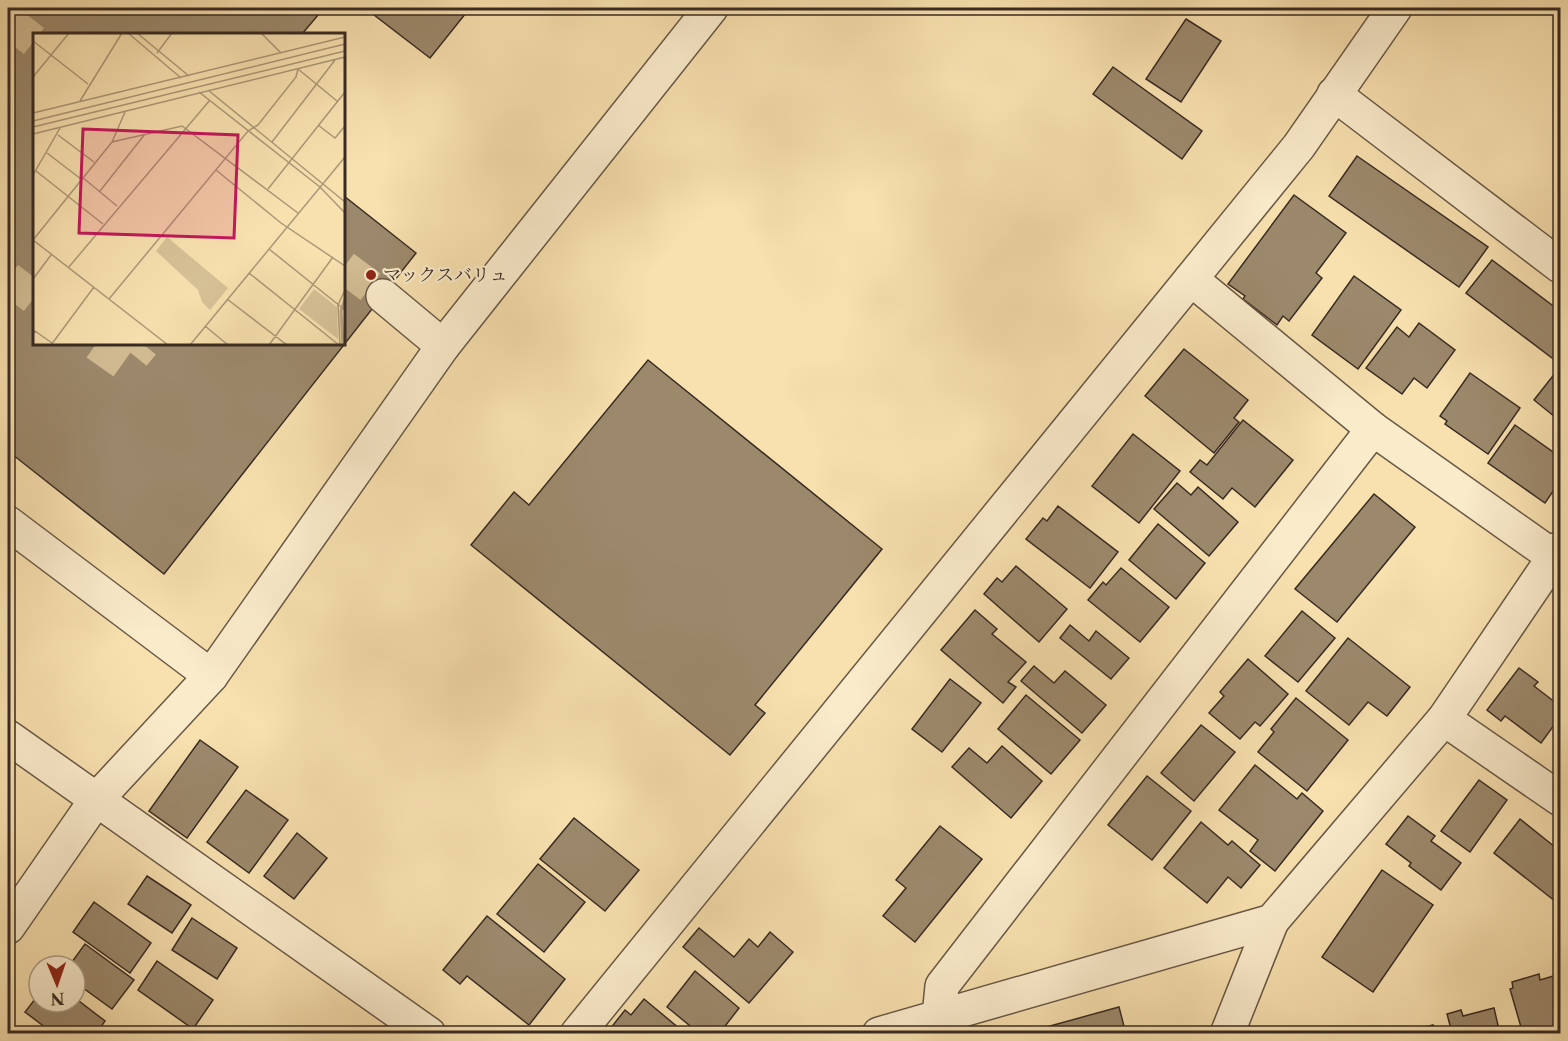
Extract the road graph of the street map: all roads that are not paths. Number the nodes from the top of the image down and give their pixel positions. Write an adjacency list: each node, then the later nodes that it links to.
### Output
1 (711, 8): 7 (street)
2 (1395, 8): 3 (street)
3 (1334, 94): 4 (street); 5 (street)
4 (1560, 266)
5 (1191, 279): 8 (street); 20 (street)
6 (382, 296): 7 (street)
7 (443, 346): 11 (street)
8 (1373, 429): 10 (street); 18 (street)
9 (8, 523): 11 (street)
10 (1557, 553): 12 (street)
11 (211, 676): 14 (street)
12 (1444, 719): 15 (street); 16 (street)
13 (8, 737): 14 (street)
14 (96, 800): 17 (street); 19 (street)
15 (1560, 800)
16 (1272, 921): 18 (street); 22 (street)
17 (8, 927)
18 (939, 1017): 21 (street)
19 (429, 1034)
20 (577, 1034)
21 (879, 1034)
22 (1227, 1034)

